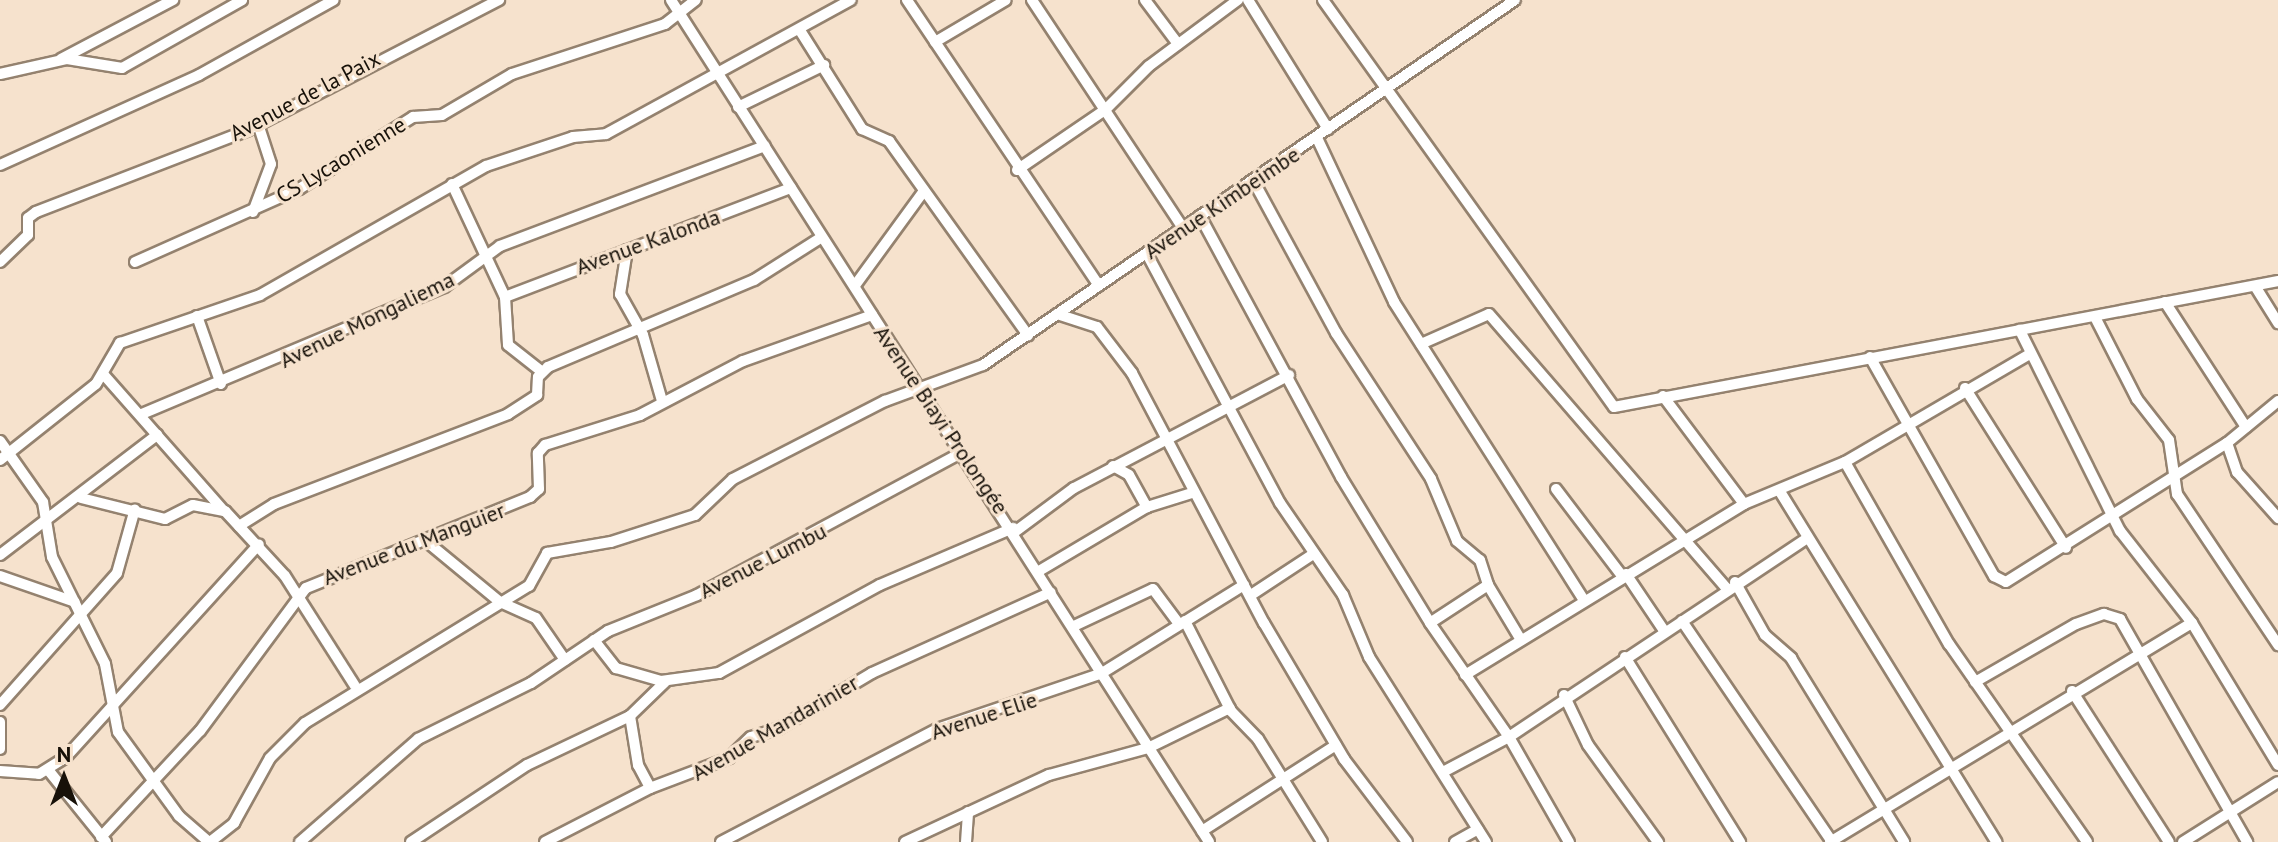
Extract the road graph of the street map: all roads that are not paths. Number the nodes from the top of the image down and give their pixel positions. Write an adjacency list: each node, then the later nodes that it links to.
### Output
1 (173, 0): 20 (street)
2 (310, 0): 17 (street)
3 (334, 0): 17 (street)
4 (499, 0): 30 (street, Avenue de la Paix)
5 (671, 0): 16 (street, Avenue Biayi Prolongée)
6 (851, 0): 18 (street)
7 (907, 0): 19 (street)
8 (1006, 0): 19 (street)
9 (1032, 0): 29 (street)
10 (1145, 0): 21 (street)
11 (1238, 0): 21 (street)
12 (1248, 0): 31 (street)
13 (1323, 0): 27 (street)
14 (1515, 0): 27 (street, Avenue Kimbeimbe)
15 (238, 1): 23 (street)
16 (688, 5): 26 (street, Avenue Biayi Prolongée); 40 (street, CS Lycaonienne)
17 (316, 10): 34 (street)
18 (801, 32): 24 (street); 26 (street)
19 (935, 42): 35 (street)
20 (79, 44): 22 (street); 23 (street)
21 (1178, 44): 29 (street)
22 (61, 59): 23 (street); 25 (street)
23 (87, 62)
24 (824, 65): 28 (street); 39 (street)
25 (0, 74)
26 (718, 75): 28 (street, Avenue Biayi Prolongée); 37 (street)
27 (1386, 89): 31 (street, Avenue Kimbeimbe); 72 (street)
28 (738, 107): 33 (street, Avenue Biayi Prolongée)
29 (1105, 110): 35 (street); 42 (street)
30 (258, 124): 40 (street); 47 (street, Avenue de la Paix)
31 (1328, 129): 32 (street, Avenue Kimbeimbe)
32 (1317, 138): 36 (street, Avenue Kimbeimbe); 63 (street)
33 (765, 146): 38 (street, Avenue Biayi Prolongée); 46 (street, Avenue Mongaliema)
34 (0, 165)
35 (1017, 170): 51 (street)
36 (1253, 180): 41 (street, Avenue Kimbeimbe); 113 (street)
37 (452, 184): 46 (street); 57 (street)
38 (791, 188): 43 (street, Avenue Biayi Prolongée); 44 (street, Avenue Kalonda)
39 (923, 192): 50 (street); 62 (street)
40 (253, 212): 48 (street, CS Lycaonienne)
41 (1200, 216): 42 (street, Avenue Kimbeimbe); 68 (street)
42 (1183, 228): 45 (street, Avenue Kimbeimbe)
43 (822, 237): 50 (street, Avenue Biayi Prolongée); 60 (street)
44 (627, 250): 53 (street, Avenue Kalonda); 60 (street)
45 (1147, 254): 51 (street, Avenue Kimbeimbe); 75 (street)
46 (487, 255): 53 (street); 69 (street, Avenue Mongaliema)
47 (0, 262)
48 (135, 262)
49 (2278, 281): 52 (street)
50 (856, 284): 56 (street, Avenue Biayi Prolongée)
51 (1099, 286): 55 (street, Avenue Kimbeimbe)
52 (2255, 286): 54 (street); 59 (street)
53 (505, 297): 66 (street)
54 (2165, 302): 58 (street); 78 (street)
55 (1057, 314): 62 (street, Avenue Kimbeimbe); 81 (street)
56 (872, 315): 71 (street, Avenue Biayi Prolongée); 73 (street, Avenue du Manguier)
57 (197, 316): 67 (street); 69 (street)
58 (2096, 319): 61 (street); 88 (street)
59 (2278, 323)
60 (639, 327): 66 (street); 73 (street)
61 (2020, 330): 64 (street); 65 (street)
62 (1028, 335): 71 (street, Avenue Kimbeimbe)
63 (1421, 344): 103 (street); 118 (street)
64 (2030, 354): 70 (street); 97 (street)
65 (1870, 357): 72 (street); 77 (street)
66 (541, 371): 100 (street)
67 (104, 375): 76 (street); 83 (street)
68 (1289, 375): 75 (street); 124 (street)
69 (221, 384): 76 (street, Avenue Mongaliema)
70 (1965, 388): 77 (street); 106 (street)
71 (922, 393): 84 (street, Avenue Biayi Prolongée); 120 (street, Avenue Kimbeimbe)
72 (1663, 396): 93 (street)
73 (662, 401): 104 (street, Avenue du Manguier)
74 (2278, 401): 78 (street)
75 (1227, 408): 81 (street); 108 (street)
76 (142, 414): 79 (street)
77 (1908, 422): 86 (street); 106 (street)
78 (2246, 427): 82 (street)
79 (157, 435): 92 (street); 96 (street)
80 (0, 441): 83 (street)
81 (1163, 441): 87 (street); 91 (street)
82 (2227, 443): 88 (street); 98 (street)
83 (11, 452): 85 (street); 99 (street)
84 (959, 454): 101 (street, Avenue Biayi Prolongée); 128 (street, Avenue Lumbu)
85 (0, 460)
86 (1845, 462): 90 (street); 137 (street)
87 (1113, 466): 94 (street); 101 (street)
88 (2175, 478): 97 (street); 130 (street)
89 (1556, 489): 110 (street)
90 (1779, 490): 93 (street); 102 (street)
91 (1192, 493): 94 (street); 112 (street)
92 (81, 498): 95 (street); 99 (street)
93 (1744, 504): 103 (street)
94 (1147, 507): 109 (street)
95 (135, 509): 96 (street); 121 (street)
96 (225, 511): 100 (street)
97 (2116, 514): 106 (street); 125 (street)
98 (2278, 518)
99 (48, 520): 107 (street); 119 (street)
100 (239, 526): 105 (street)
101 (1014, 529): 109 (street, Avenue Biayi Prolongée); 136 (street)
102 (1807, 538): 114 (street); 154 (street)
103 (1682, 539): 110 (street); 114 (street)
104 (426, 541): 116 (street, Avenue du Manguier); 120 (street)
105 (259, 544): 116 (street); 143 (street)
106 (2066, 548)
107 (0, 555)
108 (1312, 555): 117 (street); 155 (street)
109 (1039, 571): 115 (street, Avenue Biayi Prolongée)
110 (1624, 575): 118 (street); 127 (street)
111 (0, 576): 119 (street)
112 (1244, 585): 117 (street); 123 (street, Avenue Elie)
113 (1488, 585): 124 (street); 129 (street)
114 (1730, 585): 122 (street); 160 (street)
115 (1051, 592): 126 (street, Avenue Biayi Prolongée); 159 (street, Avenue Mandarinier)
116 (297, 595): 138 (street); 156 (street, Avenue du Manguier)
117 (1251, 595): 148 (street)
118 (1584, 600): 129 (street)
119 (75, 602): 121 (street)
120 (500, 602): 133 (street); 138 (street)
121 (81, 616): 141 (street); 143 (street)
122 (1682, 621): 127 (street); 166 (street)
123 (1182, 623): 126 (street); 134 (street, Avenue Elie); 142 (street)
124 (1430, 623): 135 (street)
125 (2192, 623): 131 (street); 151 (street)
126 (1074, 626): 134 (street, Avenue Biayi Prolongée)
127 (1665, 632): 132 (street)
128 (594, 640): 133 (street, Avenue Lumbu); 136 (street)
129 (1521, 640): 135 (street)
130 (2278, 645)
131 (2138, 654): 137 (street); 139 (street); 162 (street)
132 (1625, 657): 140 (street); 181 (street)
133 (565, 660): 168 (street, Avenue Lumbu)
134 (1102, 673): 149 (street, Avenue Biayi Prolongée); 171 (street, Avenue Elie)
135 (1465, 675): 147 (street)
136 (665, 682): 144 (street)
137 (1975, 682): 146 (street)
138 (355, 686): 167 (street)
139 (2072, 691): 146 (street); 185 (street)
140 (1564, 695): 147 (street); 180 (street)
141 (0, 705)
142 (1230, 708): 149 (street); 157 (street)
143 (112, 712): 153 (street); 156 (street)
144 (630, 716): 159 (street); 169 (street)
145 (0, 722): 150 (street)
146 (2010, 730): 154 (street); 184 (street)
147 (1509, 737): 155 (street); 179 (street)
148 (1336, 745): 157 (street); 176 (street)
149 (1148, 748): 161 (street); 164 (street, Avenue Biayi Prolongée)
150 (0, 749)
151 (2278, 765)
152 (0, 771): 153 (street)
153 (49, 771): 165 (street)
154 (1948, 771): 160 (street); 183 (street)
155 (1443, 772): 163 (street)
156 (152, 781): 165 (street, Avenue du Manguier); 167 (street)
157 (1284, 781): 164 (street); 175 (street)
158 (2278, 782): 162 (street)
159 (650, 788): 170 (street, Avenue Mandarinier)
160 (1887, 810): 166 (street); 182 (street)
161 (968, 812): 172 (street); 173 (street)
162 (2232, 815): 186 (street); 187 (street)
163 (1478, 829): 177 (street); 178 (street)
164 (1202, 831): 174 (street, Avenue Biayi Prolongée)
165 (104, 839)
166 (1831, 841)
167 (209, 842)
168 (300, 842)
169 (411, 842)
170 (545, 842)
171 (721, 842)
172 (905, 842)
173 (966, 842)
174 (1209, 842)
175 (1322, 842)
176 (1407, 842)
177 (1455, 842)
178 (1486, 842)
179 (1569, 842)
180 (1658, 842)
181 (1740, 842)
182 (1904, 842)
183 (1996, 842)
184 (2087, 842)
185 (2169, 842)
186 (2183, 842)
187 (2247, 842)

